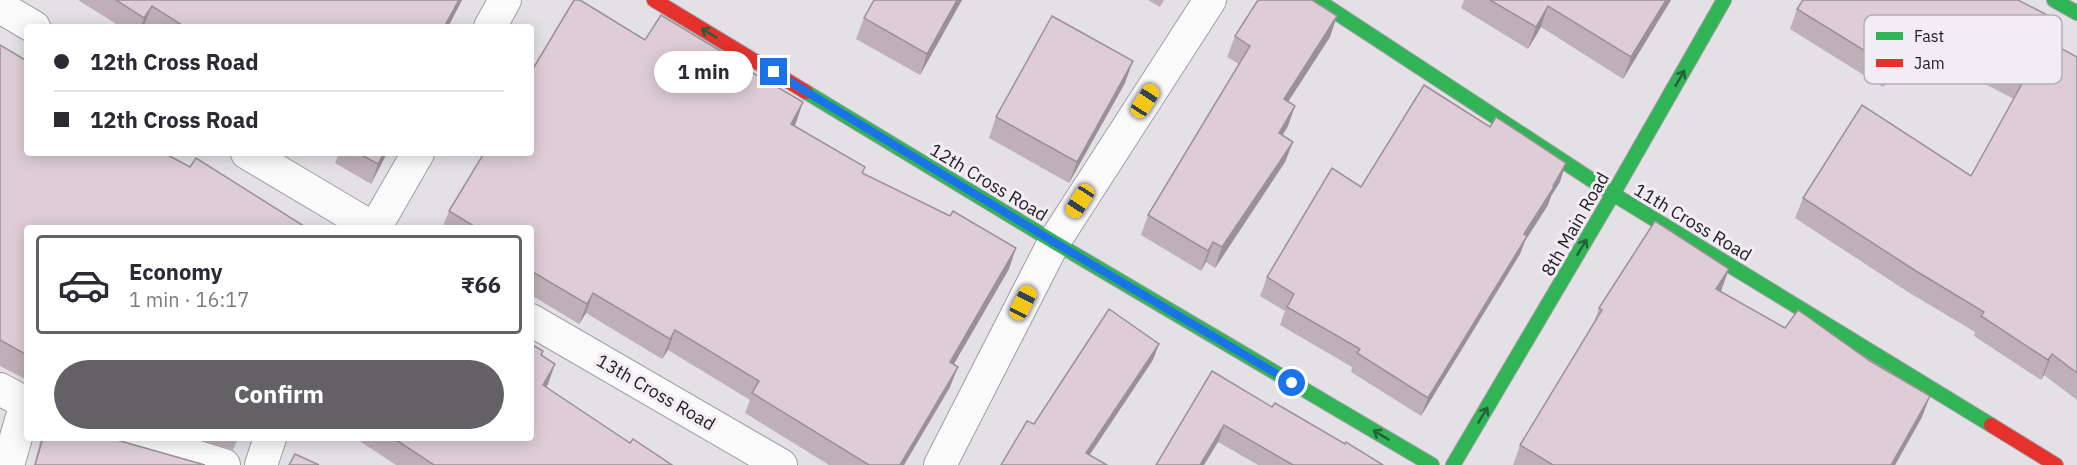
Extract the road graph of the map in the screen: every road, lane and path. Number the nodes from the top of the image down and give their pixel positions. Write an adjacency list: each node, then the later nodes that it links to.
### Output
1 (505, 0): 10 (street)
2 (654, 0): 16 (street, 12th Cross Road, one-way to 2)
3 (1210, 0): 16 (street)
4 (1317, 0): 13 (street, 11th Cross Road)
5 (1724, 0): 13 (street, 8th Main Road, one-way to 5)
6 (2054, 0): 8 (street)
7 (0, 7): 9 (street)
8 (2077, 13)
9 (29, 24)
10 (492, 24)
11 (252, 156): 14 (street)
12 (416, 156): 15 (street)
13 (1613, 194): 27 (street, 8th Main Road, one-way to 13); 28 (street, 11th Cross Road)
14 (369, 225)
15 (376, 225)
16 (1054, 242): 25 (street); 26 (street, 12th Cross Road, one-way to 16)
17 (534, 322): 24 (street, 13th Cross Road)
18 (18, 399): 21 (street)
19 (147, 441): 22 (street)
20 (269, 441): 23 (street)
21 (8, 465)
22 (224, 465)
23 (261, 465)
24 (781, 465)
25 (940, 465)
26 (1432, 465)
27 (1453, 465)
28 (2056, 465)

